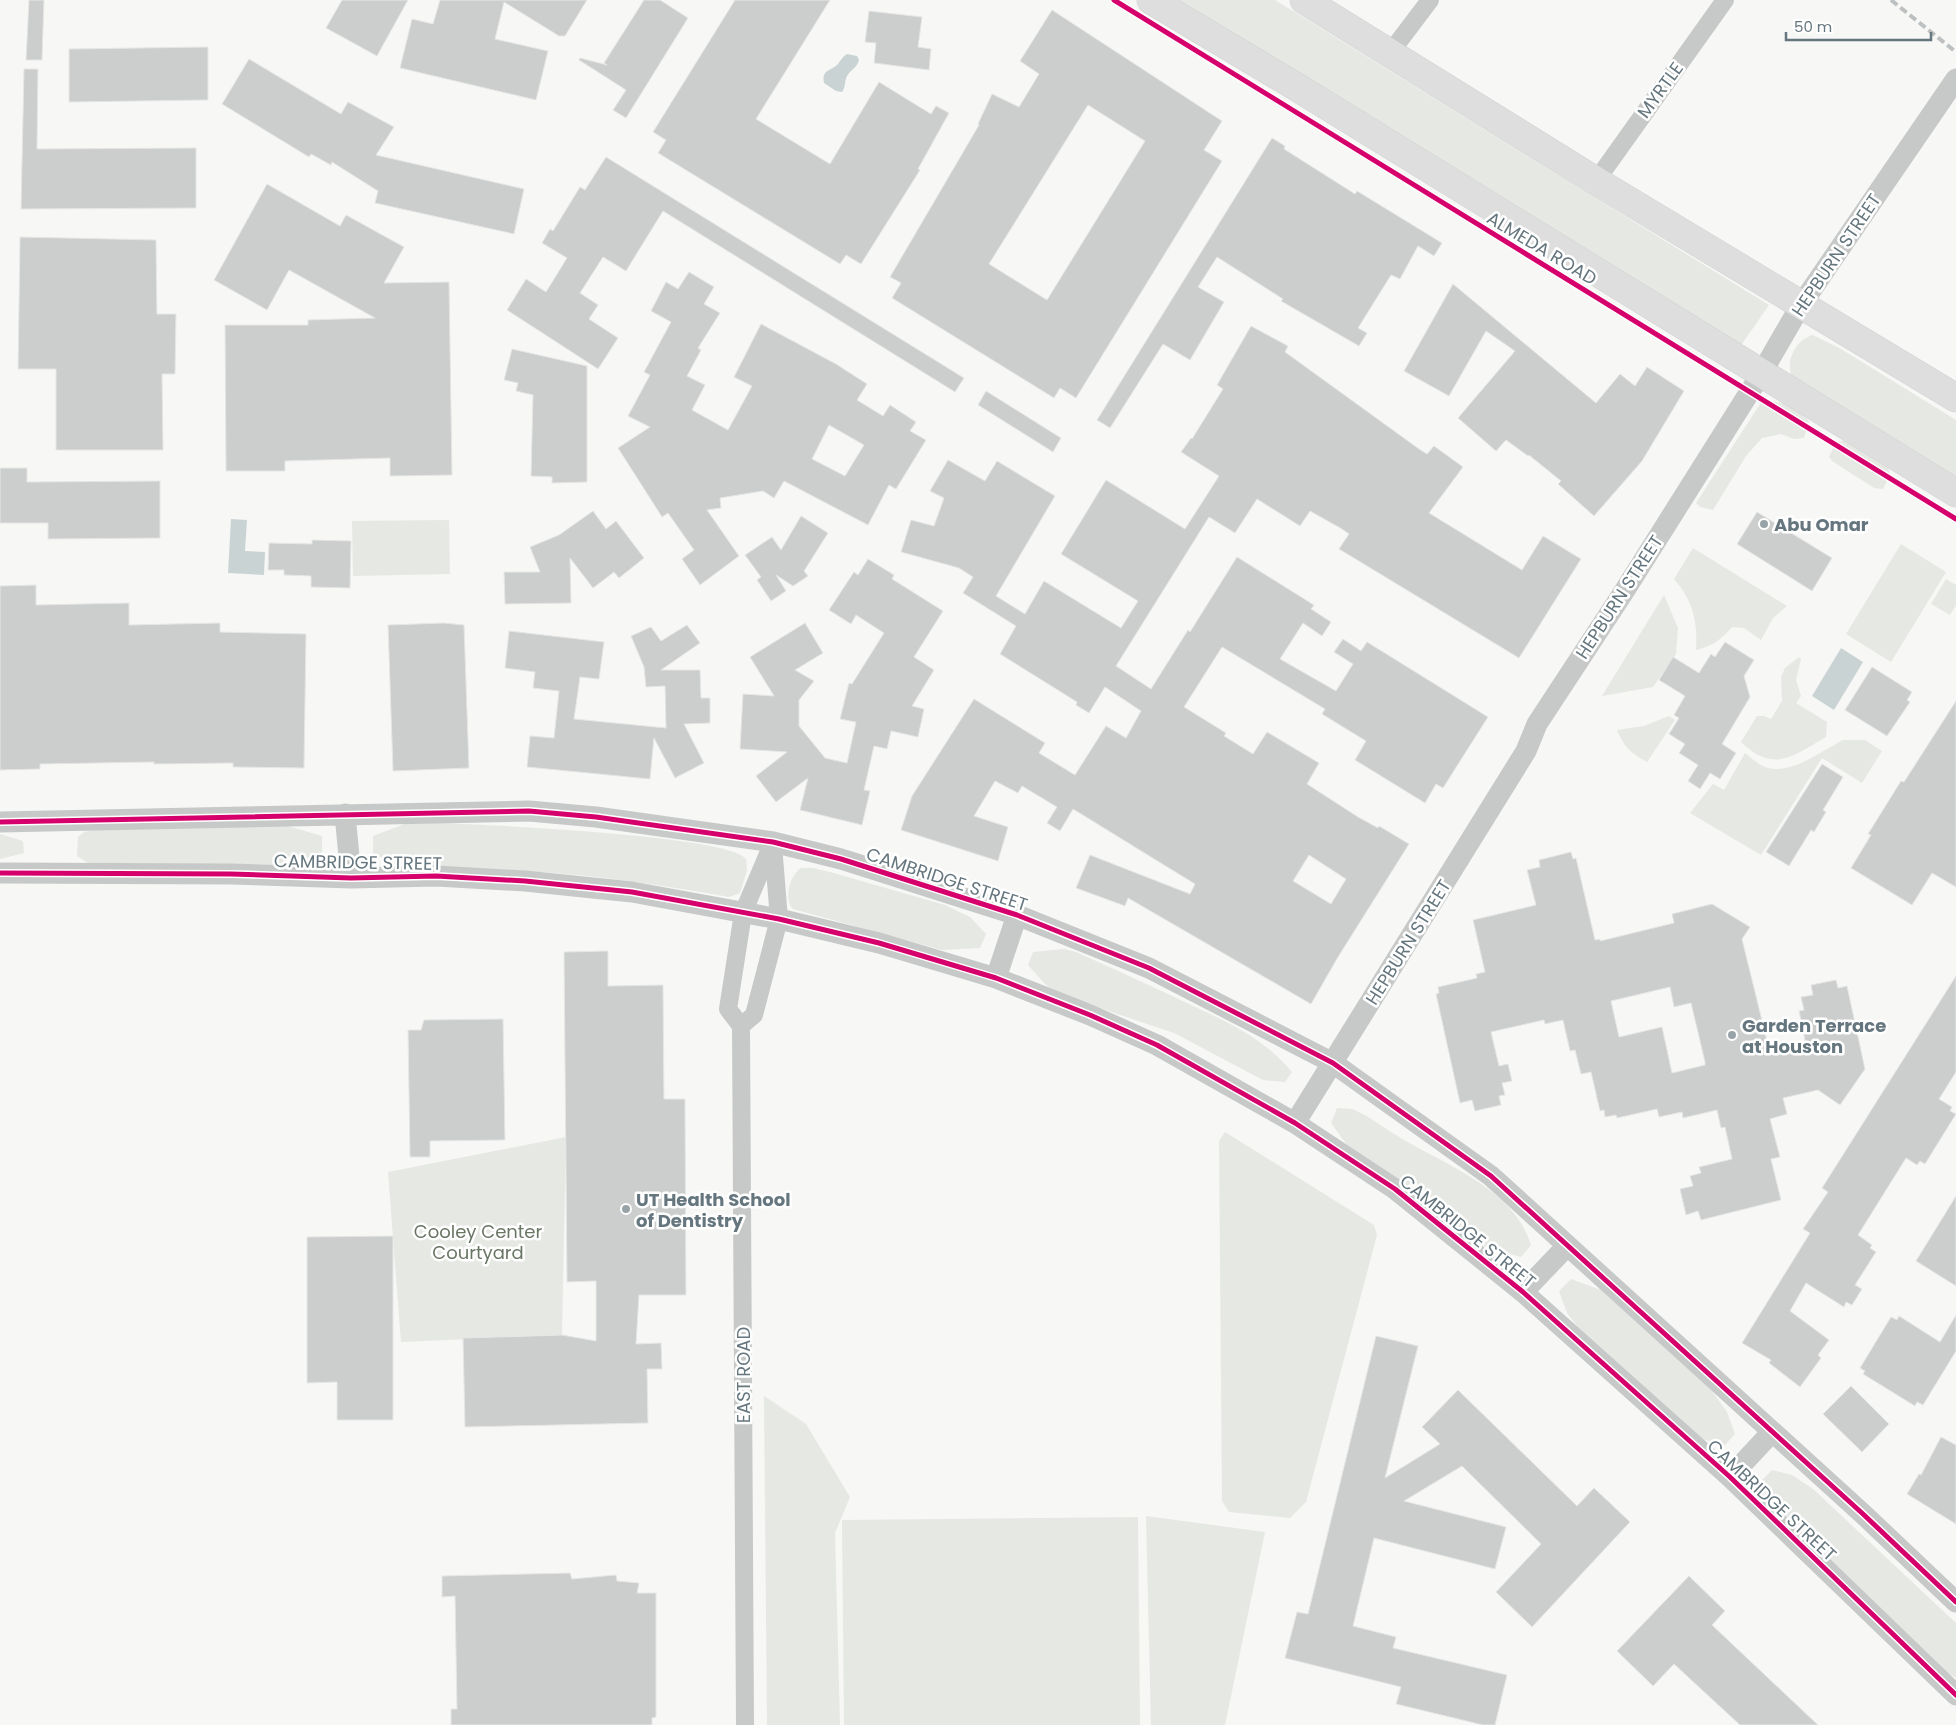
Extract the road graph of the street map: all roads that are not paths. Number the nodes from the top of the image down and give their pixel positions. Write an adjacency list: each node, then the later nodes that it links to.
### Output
1 (1151, 0): 9 (main road, ALMEDA ROAD)
2 (1304, 0): 5 (main road)
3 (1430, 0): 5 (street)
4 (1725, 0): 7 (street, MYRTLE)
5 (1390, 53): 7 (main road)
6 (1956, 79): 8 (street, HEPBURN STREET)
7 (1596, 181): 8 (main road)
8 (1801, 305): 9 (street, HEPBURN STREET); 10 (main road)
9 (1761, 374): 11 (main road, ALMEDA ROAD); 22 (street, HEPBURN STREET)
10 (1956, 398)
11 (1956, 493)
12 (345, 814): 13 (street, CAMBRIDGE STREET); 14 (street, CAMBRIDGE STREET); 16 (street)
13 (0, 822)
14 (773, 842): 17 (street); 18 (street, CAMBRIDGE STREET); 19 (street)
15 (0, 873): 16 (street, CAMBRIDGE STREET)
16 (351, 878): 17 (street, CAMBRIDGE STREET)
17 (743, 913): 19 (street, CAMBRIDGE STREET); 21 (street)
18 (1017, 915): 20 (street); 22 (street, CAMBRIDGE STREET)
19 (779, 919): 20 (street, CAMBRIDGE STREET); 21 (street)
20 (996, 978): 23 (street, CAMBRIDGE STREET)
21 (742, 1026): 30 (street, EAST ROAD)
22 (1333, 1063): 23 (street, HEPBURN STREET); 24 (street, CAMBRIDGE STREET)
23 (1295, 1123): 25 (street, CAMBRIDGE STREET)
24 (1567, 1246): 25 (street); 26 (street, CAMBRIDGE STREET)
25 (1523, 1292): 27 (street, CAMBRIDGE STREET)
26 (1772, 1432): 27 (street); 28 (street, CAMBRIDGE STREET)
27 (1730, 1477): 29 (street, CAMBRIDGE STREET)
28 (1956, 1602)
29 (1956, 1695)
30 (745, 1725)

